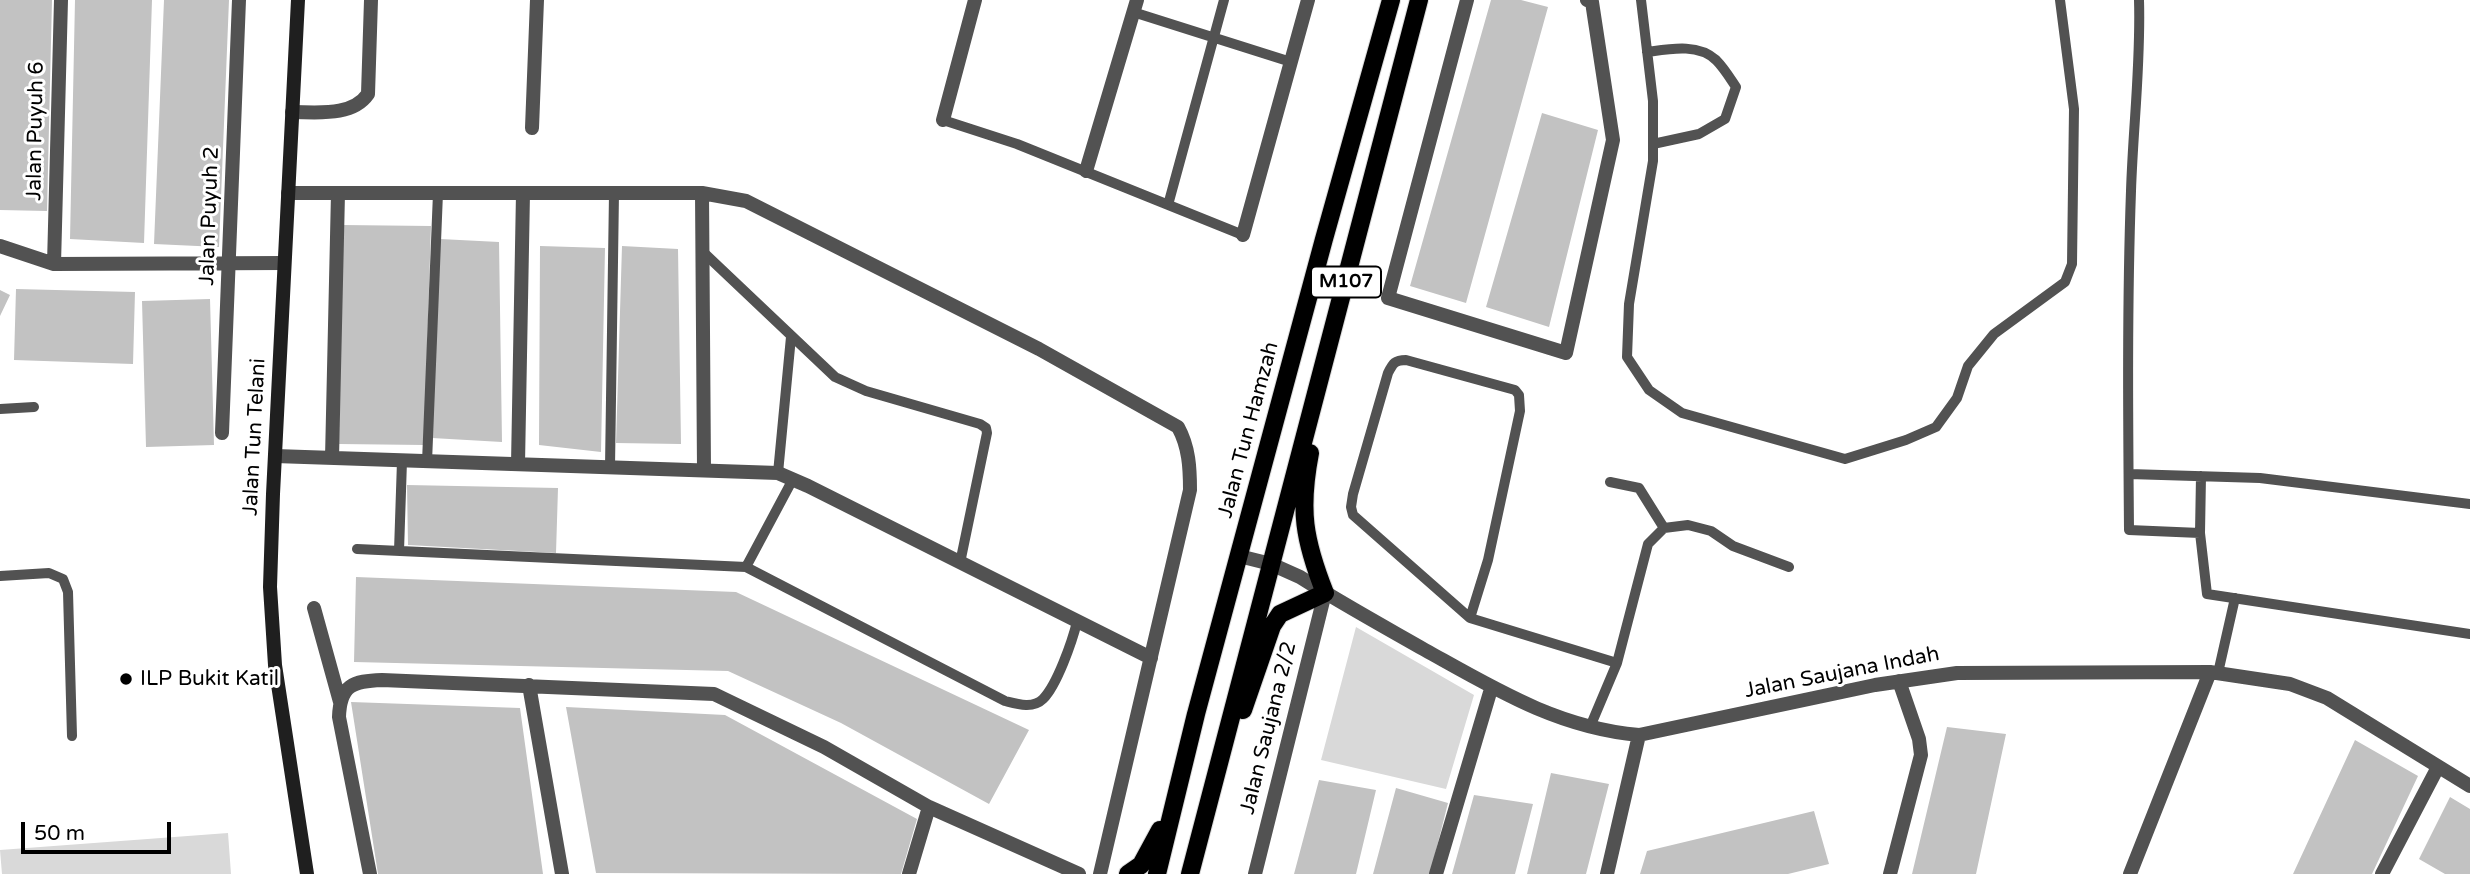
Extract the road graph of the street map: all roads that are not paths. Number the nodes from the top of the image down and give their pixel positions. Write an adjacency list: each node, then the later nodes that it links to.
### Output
1 (61, 0): 39 (street, Jalan Puyuh 6)
2 (239, 0): 37 (street, Jalan Puyuh 2)
3 (298, 0): 22 (street, Jalan Tun Telani)
4 (371, 0): 22 (street)
5 (537, 0): 24 (street)
6 (975, 0): 23 (street)
7 (1224, 0): 18 (lane)
8 (1308, 0): 20 (street)
9 (1391, 0): 62 (main road, Jalan Tun Hamzah / M107)
10 (1419, 0): 21 (main road, M107)
11 (1430, 0): 21 (main road)
12 (1467, 0): 13 (street)
13 (1587, 0)
14 (1641, 0): 19 (lane)
15 (2060, 0): 25 (lane)
16 (2139, 0): 53 (lane)
17 (1135, 6): 18 (lane); 26 (street)
18 (1214, 37): 20 (lane); 33 (lane)
19 (1647, 52): 25 (lane); 25 (lane)
20 (1291, 62): 34 (street)
21 (1397, 87): 40 (main road, M107)
22 (292, 112): 27 (street, Jalan Tun Telani)
23 (943, 120): 26 (lane)
24 (532, 128)
25 (1653, 144)
26 (1086, 171): 33 (lane)
27 (288, 193): 28 (street); 38 (street, Jalan Tun Telani)
28 (338, 193): 29 (street); 46 (street)
29 (438, 193): 30 (street); 48 (lane)
30 (523, 193): 31 (street); 49 (street)
31 (614, 193): 32 (street); 50 (lane)
32 (702, 193): 36 (street); 74 (street)
33 (1168, 205): 34 (lane)
34 (1243, 235)
35 (0, 246): 39 (street)
36 (702, 251): 41 (lane); 51 (street)
37 (229, 262): 38 (street); 39 (street); 44 (street, Jalan Puyuh 2)
38 (284, 263): 45 (street, Jalan Tun Telani)
39 (54, 264)
40 (1334, 329): 64 (main road, M107); 68 (main road)
41 (791, 337): 52 (lane); 63 (lane)
42 (34, 407): 43 (lane)
43 (0, 409)
44 (222, 433)
45 (275, 456): 46 (street); 89 (street, Jalan Tun Telani)
46 (331, 458): 47 (street)
47 (402, 461): 48 (street); 61 (lane)
48 (426, 462): 49 (street)
49 (517, 464): 50 (street)
50 (610, 467): 51 (street)
51 (704, 470): 52 (street)
52 (778, 473): 55 (street)
53 (2129, 474): 54 (lane); 59 (lane)
54 (2201, 476): 57 (lane); 59 (lane)
55 (793, 479): 63 (street); 65 (lane)
56 (1610, 482): 58 (lane)
57 (2470, 503)
58 (1664, 528): 66 (lane); 75 (lane)
59 (2200, 533): 69 (lane)
60 (356, 550): 61 (lane)
61 (398, 551): 65 (lane)
62 (1238, 556): 64 (street, Jalan Saujana Indah); 81 (main road, Jalan Tun Hamzah / M107)
63 (960, 563): 72 (street)
64 (1270, 564): 68 (street, Jalan Saujana Indah); 87 (main road, M107)
65 (746, 567): 72 (lane)
66 (1789, 567)
67 (0, 576): 84 (lane)
68 (1325, 593): 79 (street, Jalan Saujana Indah); 87 (main road); 98 (street, Jalan Saujana 2/2)
69 (2235, 598): 73 (lane); 76 (lane)
70 (314, 608): 80 (street)
71 (1470, 618): 71 (lane); 75 (lane)
72 (1077, 622): 74 (street)
73 (2470, 634)
74 (1151, 658): 94 (street)
75 (1617, 663): 82 (lane)
76 (2214, 673): 77 (street, Jalan Saujana Indah); 85 (street, Jalan Saujana Indah); 102 (street)
77 (1899, 681): 83 (street, Jalan Saujana Indah); 101 (street)
78 (529, 685): 80 (street); 88 (street); 91 (street)
79 (1491, 689): 82 (street, Jalan Saujana Indah); 99 (street)
80 (340, 702): 90 (street)
81 (1196, 714): 95 (main road); 96 (main road, Jalan Tun Hamzah / M107)
82 (1590, 727): 83 (street, Jalan Saujana Indah)
83 (1639, 735): 100 (street)
84 (72, 736)
85 (2438, 767): 86 (street, Jalan Saujana Indah); 103 (street)
86 (2470, 786)
87 (1208, 806): 97 (main road, M107)
88 (929, 807): 92 (street); 93 (street)
89 (307, 874)
90 (370, 874)
91 (562, 874)
92 (909, 874)
93 (1079, 874)
94 (1100, 874)
95 (1128, 874)
96 (1157, 874)
97 (1190, 874)
98 (1255, 874)
99 (1436, 874)
100 (1607, 874)
101 (1890, 874)
102 (2130, 874)
103 (2382, 874)

